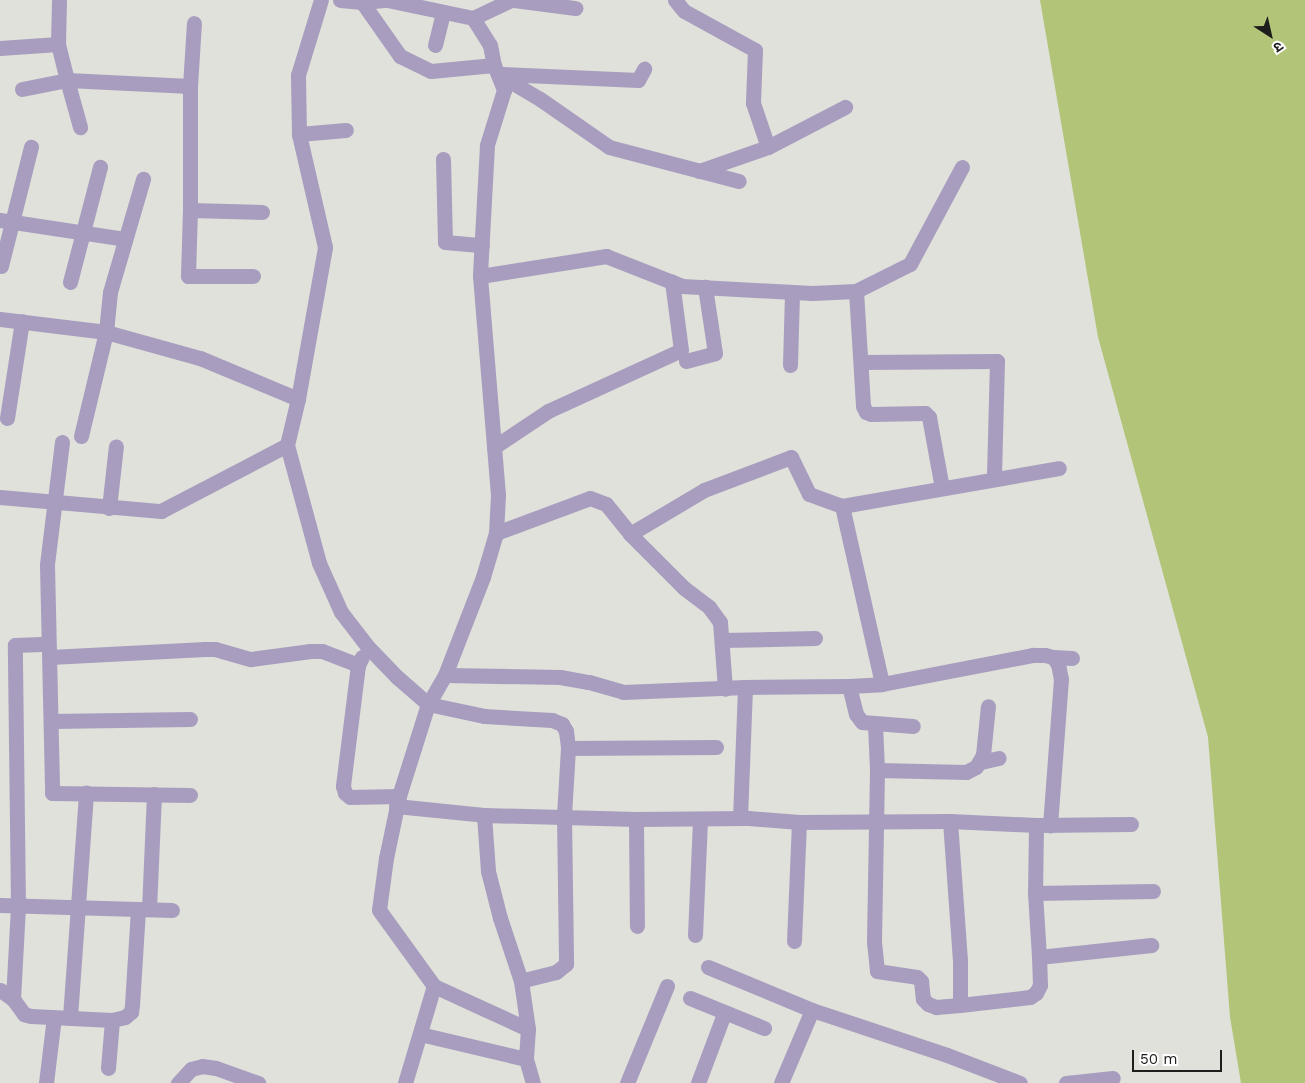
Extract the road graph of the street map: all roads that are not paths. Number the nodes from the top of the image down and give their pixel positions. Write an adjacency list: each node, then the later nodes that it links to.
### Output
1 (59, 0): 12 (street)
2 (321, 0): 23 (street)
3 (340, 0): 7 (street)
4 (387, 0): 7 (street); 9 (street)
5 (512, 0): 8 (street); 10 (street)
6 (674, 0): 25 (street)
7 (362, 2): 15 (street)
8 (575, 8)
9 (443, 12): 10 (street); 13 (street)
10 (473, 18): 15 (street)
11 (194, 22): 18 (street)
12 (58, 44): 14 (street); 17 (street)
13 (435, 45)
14 (0, 48)
15 (496, 69): 16 (street); 29 (street); 37 (street)
16 (644, 69)
17 (67, 80): 18 (street); 19 (street); 21 (street)
18 (190, 86): 32 (street)
19 (22, 89)
20 (845, 107): 25 (street)
21 (80, 127)
22 (346, 130): 23 (street)
23 (298, 134): 52 (street)
24 (31, 147): 34 (street)
25 (768, 147): 29 (street)
26 (443, 159): 37 (street)
27 (962, 166): 44 (street)
28 (100, 167): 35 (street)
29 (700, 171): 31 (street)
30 (143, 179): 36 (street)
31 (739, 181)
32 (190, 210): 33 (street); 39 (street)
33 (262, 212)
34 (7, 221): 35 (street); 38 (street)
35 (82, 232): 36 (street); 41 (street)
36 (125, 239): 48 (street)
37 (482, 244): 40 (street)
38 (1, 266)
39 (253, 276)
40 (480, 276): 42 (street); 58 (street)
41 (70, 282)
42 (672, 282): 43 (street); 58 (street)
43 (705, 287): 45 (street); 49 (street)
44 (856, 291): 45 (street); 50 (street)
45 (792, 292): 51 (street)
46 (0, 319): 47 (street)
47 (22, 322): 48 (street); 53 (street)
48 (106, 332): 52 (street); 54 (street)
49 (686, 361)
50 (861, 362): 60 (street); 61 (street)
51 (790, 365)
52 (298, 399): 56 (street)
53 (7, 418)
54 (81, 436)
55 (62, 442): 63 (street)
56 (287, 445): 65 (street); 70 (street)
57 (116, 446): 65 (street)
58 (494, 447): 66 (street)
59 (1059, 468): 60 (street)
60 (994, 478): 61 (street)
61 (942, 488): 64 (street)
62 (0, 498): 63 (street)
63 (55, 502): 65 (street); 71 (street)
64 (842, 506): 67 (street); 76 (street)
65 (108, 508)
66 (496, 532): 67 (street); 75 (street)
67 (630, 534): 69 (street)
68 (815, 638): 69 (street)
69 (722, 640): 79 (street)
70 (368, 647): 74 (street); 80 (street)
71 (49, 651): 74 (street); 83 (street); 108 (street)
72 (1053, 657): 73 (street); 76 (street); 104 (street)
73 (1072, 658)
74 (358, 665): 94 (street)
75 (445, 675): 79 (street); 80 (street)
76 (882, 684): 77 (street)
77 (849, 686): 78 (street); 84 (street)
78 (745, 687): 79 (street); 97 (street)
79 (725, 689)
80 (428, 704): 87 (street); 94 (street)
81 (988, 706): 89 (street)
82 (190, 719): 83 (street)
83 (51, 721): 91 (street)
84 (875, 724): 85 (street); 90 (street)
85 (913, 726)
86 (716, 747): 87 (street)
87 (568, 748): 96 (street)
88 (999, 758): 89 (street)
89 (981, 762): 90 (street)
90 (877, 770): 102 (street)
91 (86, 794): 92 (street); 109 (street)
92 (154, 794): 93 (street); 110 (street)
93 (190, 795)
94 (397, 801): 95 (street); 119 (street)
95 (484, 814): 96 (street); 118 (street)
96 (564, 815): 98 (street); 118 (street)
97 (749, 818): 99 (street); 101 (street)
98 (636, 819): 99 (street); 112 (street)
99 (700, 819): 113 (street)
100 (950, 821): 102 (street); 104 (street); 124 (street)
101 (800, 822): 102 (street); 114 (street)
102 (876, 822): 124 (street)
103 (1131, 824): 104 (street)
104 (1043, 826): 106 (street)
105 (1153, 890): 106 (street)
106 (1035, 893): 116 (street)
107 (0, 905): 108 (street)
108 (18, 906): 109 (street); 123 (street)
109 (80, 908): 110 (street); 127 (street)
110 (144, 909): 111 (street); 129 (street)
111 (172, 910)
112 (637, 926)
113 (695, 935)
114 (794, 941)
115 (1151, 945): 116 (street)
116 (1039, 957): 124 (street)
117 (708, 967): 125 (street)
118 (520, 981): 131 (street)
119 (434, 986): 131 (street); 132 (street)
120 (667, 986): 141 (street)
121 (0, 990): 123 (street)
122 (690, 998): 126 (street)
123 (13, 999): 128 (street)
124 (960, 1005)
125 (812, 1010): 143 (street); 144 (street)
126 (724, 1014): 130 (street); 142 (street)
127 (70, 1017): 128 (street); 129 (street)
128 (54, 1018): 136 (street)
129 (112, 1020): 134 (street)
130 (764, 1028)
131 (528, 1029): 133 (street)
132 (420, 1034): 133 (street); 139 (street)
133 (526, 1059): 140 (street)
134 (108, 1068)
135 (1113, 1078): 145 (street)
136 (46, 1083)
137 (178, 1083): 138 (street)
138 (258, 1083)
139 (405, 1083)
140 (533, 1083)
141 (627, 1083)
142 (698, 1083)
143 (781, 1083)
144 (1020, 1083)
145 (1066, 1083)

